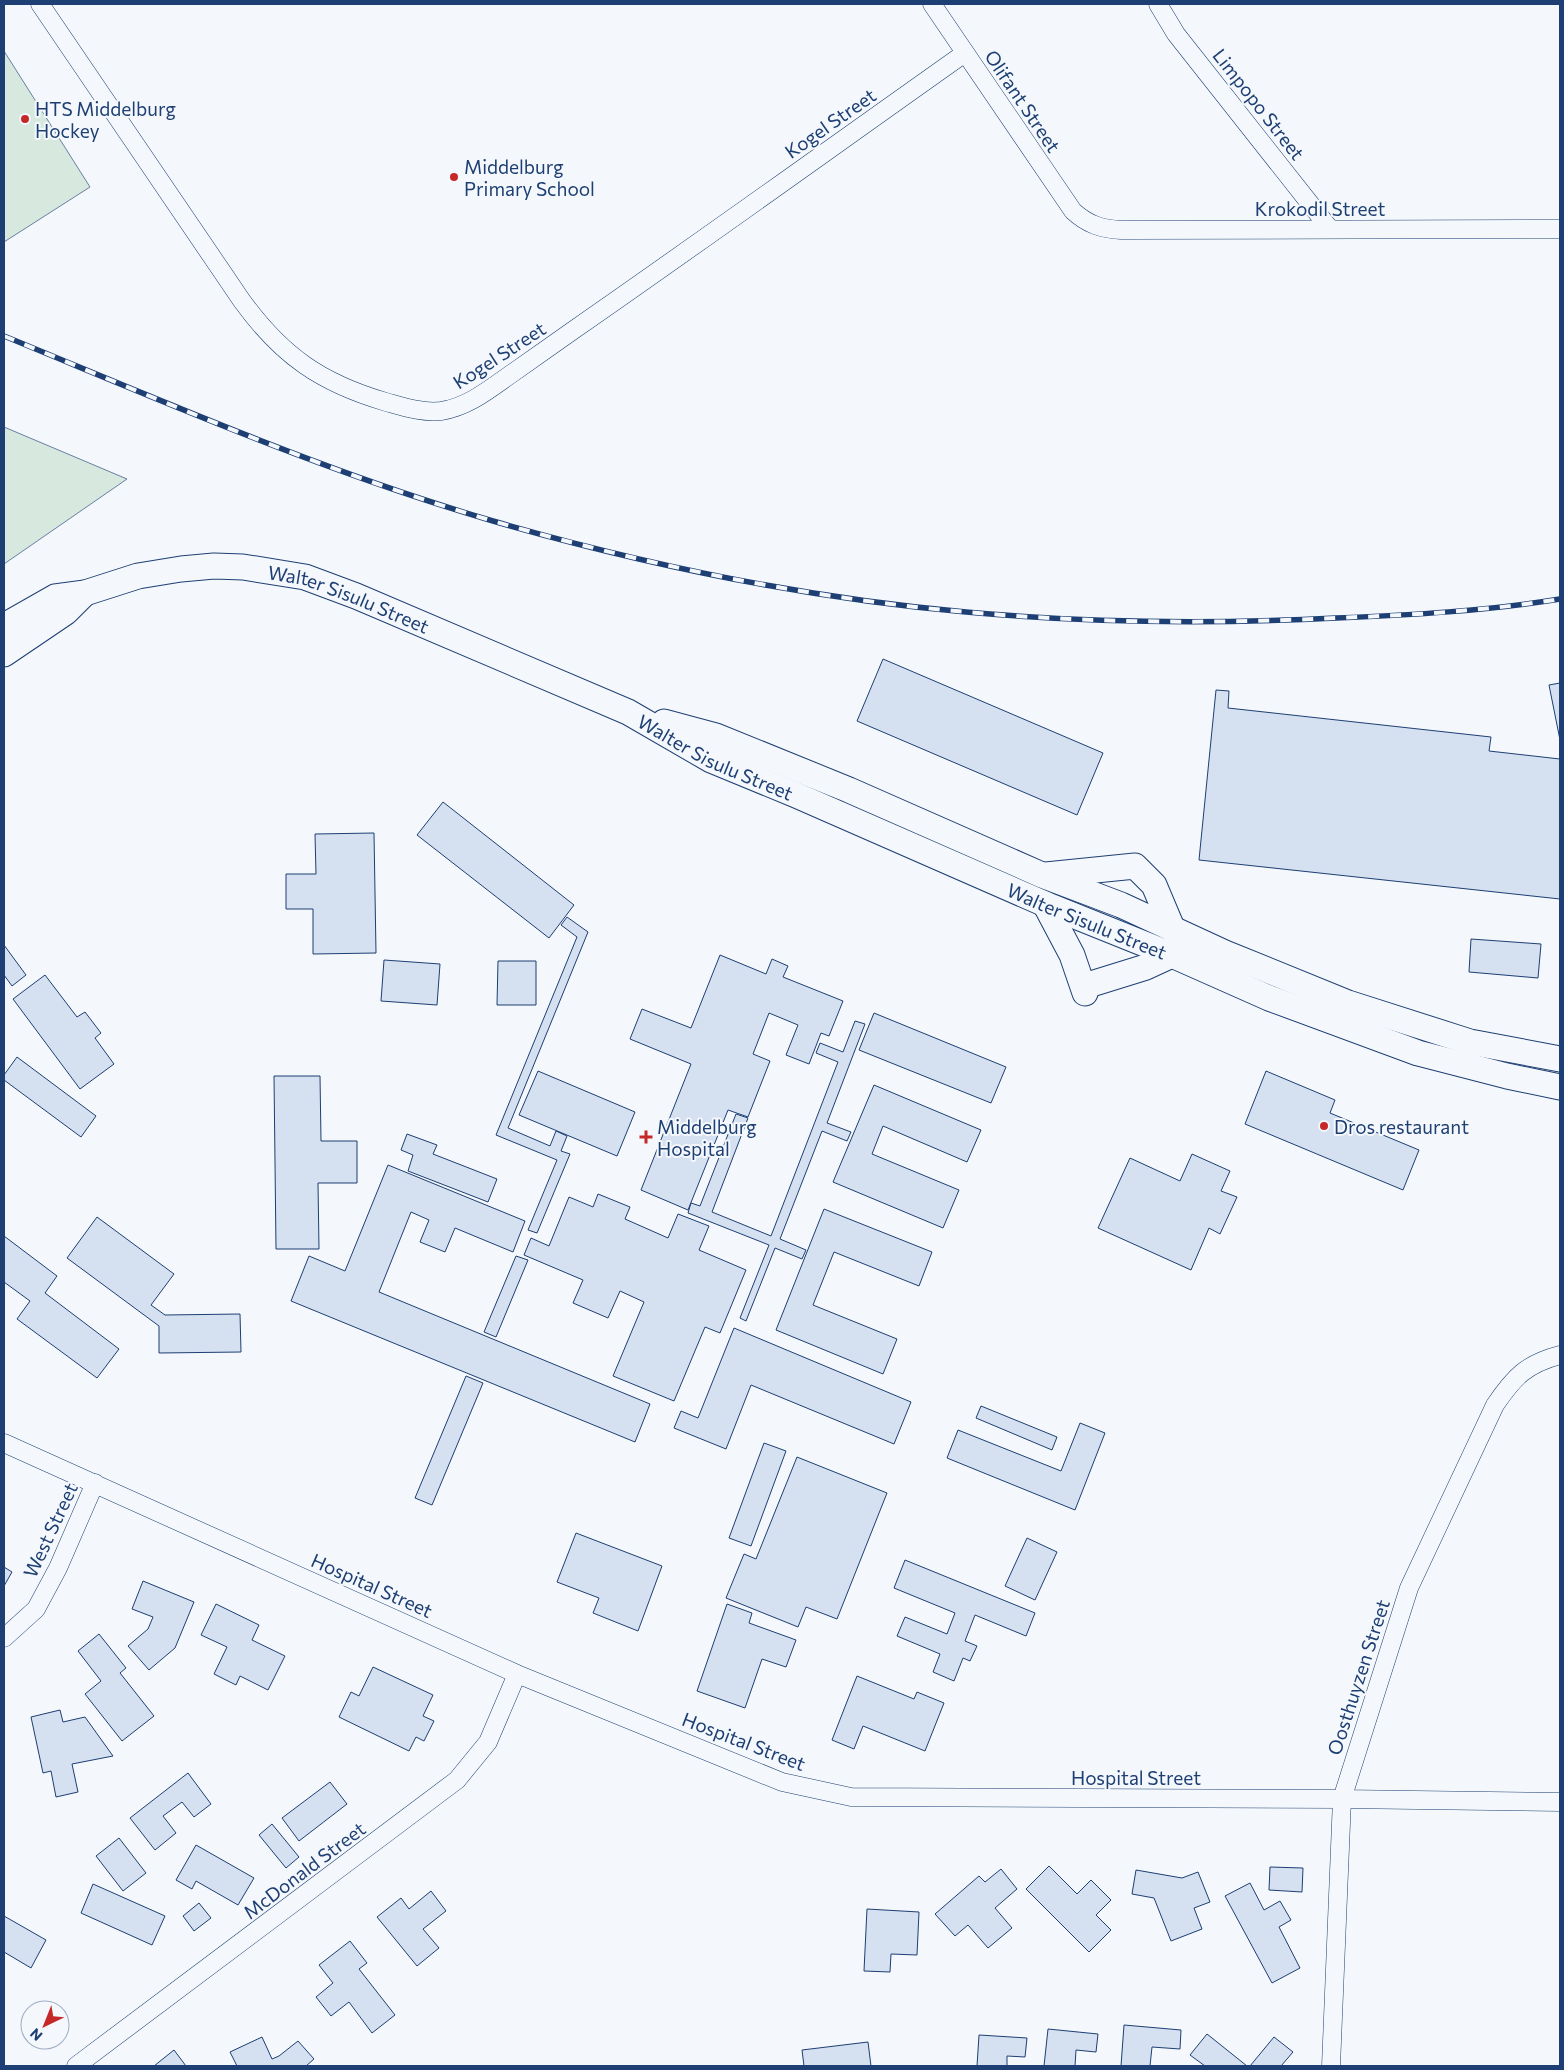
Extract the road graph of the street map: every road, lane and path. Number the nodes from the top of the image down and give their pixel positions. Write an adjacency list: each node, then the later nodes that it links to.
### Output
1 (40, 4): 4 (street, Kogel Street)
2 (932, 4): 4 (street, Olifant Street)
3 (1158, 4): 6 (street, Limpopo Street)
4 (965, 53): 5 (street, Olifant Street)
5 (1082, 219): 6 (street, Krokodil Street)
6 (1330, 229): 7 (street, Krokodil Street)
7 (1560, 229)
8 (86, 593): 9 (main road); 10 (main road); 11 (main road, Walter Sisulu Street)
9 (4, 626)
10 (4, 654)
11 (628, 712): 12 (main road, Walter Sisulu Street); 13 (main road, Walter Sisulu Street)
12 (1042, 875): 14 (main road, Walter Sisulu Street); 14 (main road)
13 (1045, 904): 15 (main road, Walter Sisulu Street); 15 (main road)
14 (1173, 930): 16 (main road, Walter Sisulu Street)
15 (1172, 955): 17 (main road, Walter Sisulu Street)
16 (1560, 1059)
17 (1560, 1087)
18 (1560, 1355): 23 (street, Oosthuyzen Street)
19 (4, 1442): 20 (street, Hospital Street)
20 (95, 1483): 21 (street, West Street); 22 (street, Hospital Street)
21 (4, 1638)
22 (517, 1674): 23 (street, Hospital Street); 25 (street, McDonald Street)
23 (1342, 1799): 24 (street, Hospital Street); 26 (street, Oosthuyzen Street)
24 (1560, 1802)
25 (76, 2066)
26 (1331, 2066)

